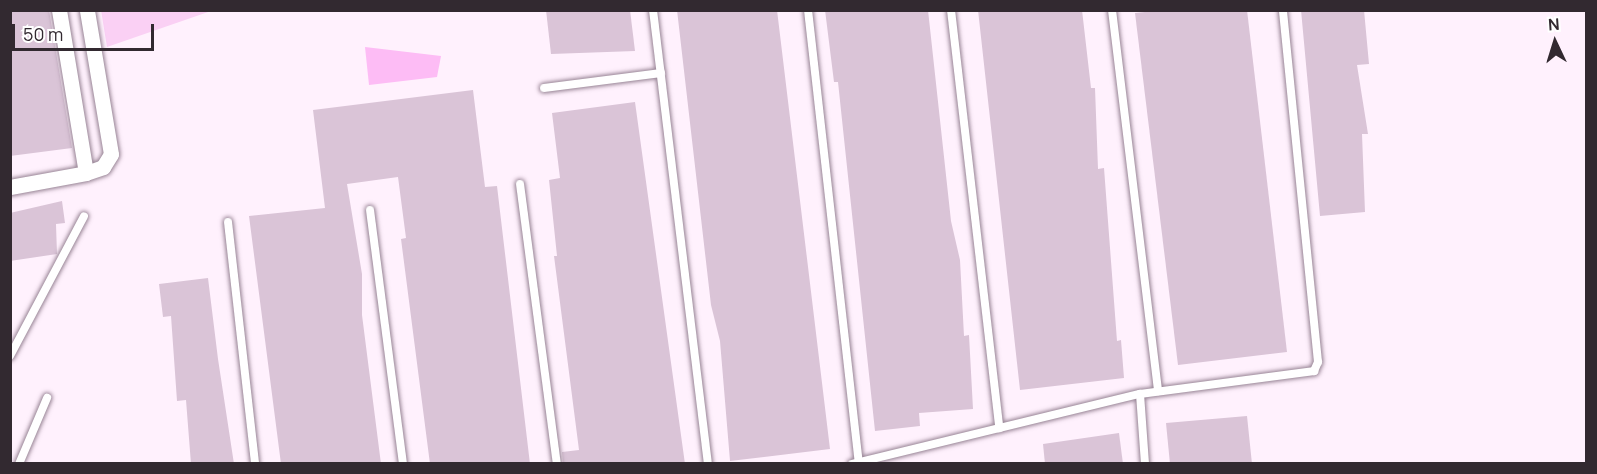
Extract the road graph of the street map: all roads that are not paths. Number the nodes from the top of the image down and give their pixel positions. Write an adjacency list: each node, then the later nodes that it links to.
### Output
1 (59, 10): 10 (street)
2 (87, 10): 10 (street)
3 (654, 10): 8 (lane)
4 (808, 10): 21 (lane)
5 (951, 10): 20 (lane)
6 (1112, 10): 17 (lane)
7 (1282, 10): 17 (lane)
8 (661, 73): 9 (lane); 26 (lane)
9 (544, 88)
10 (86, 174): 12 (street)
11 (520, 184): 25 (lane)
12 (10, 187)
13 (370, 210): 24 (lane)
14 (84, 216): 16 (lane)
15 (228, 222): 23 (lane)
16 (10, 356)
17 (1158, 391): 18 (lane)
18 (1140, 394): 20 (lane); 27 (lane)
19 (47, 398): 22 (lane)
20 (999, 428): 21 (lane)
21 (856, 463)
22 (19, 464)
23 (255, 464)
24 (402, 464)
25 (557, 464)
26 (708, 464)
27 (1145, 464)

